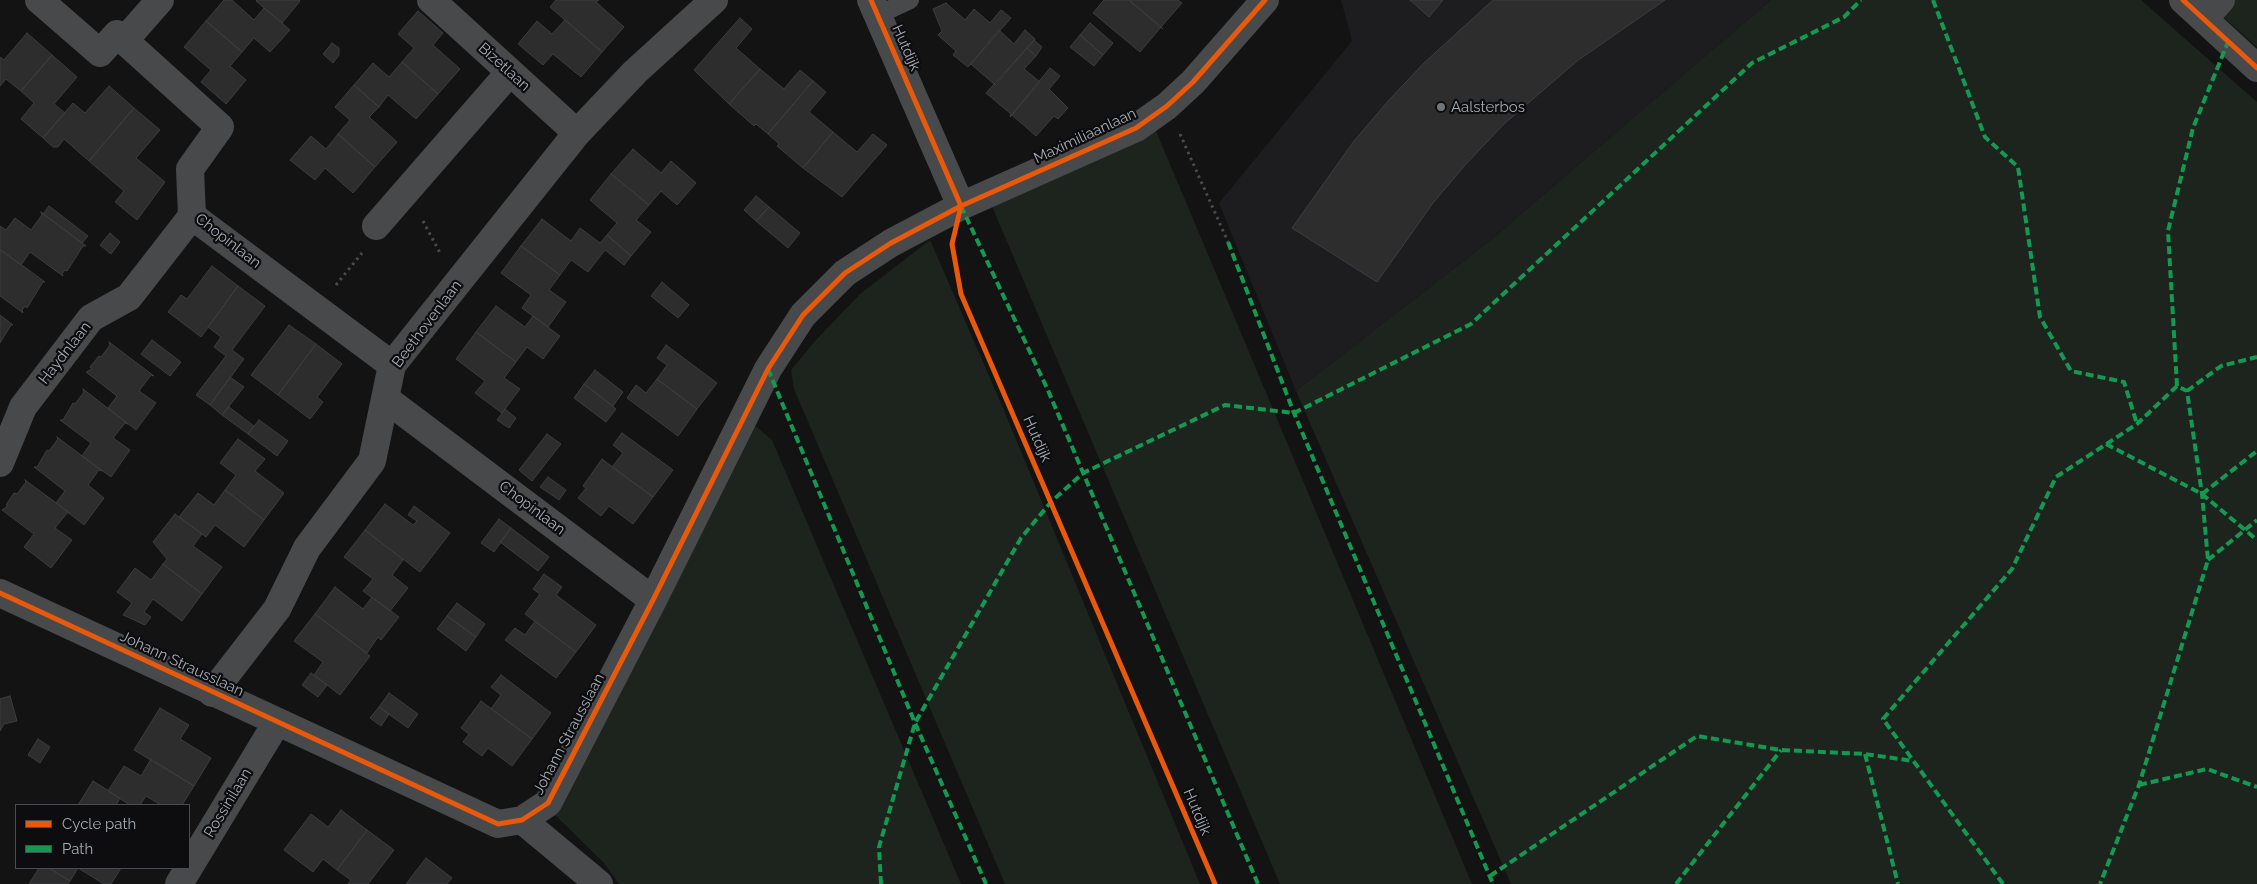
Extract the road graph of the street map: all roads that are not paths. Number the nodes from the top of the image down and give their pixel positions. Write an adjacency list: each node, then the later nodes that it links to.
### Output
1 (39, 0): 10 (street)
2 (160, 0): 10 (street)
3 (431, 0): 12 (street, Bizetlaan)
4 (714, 0): 13 (street, Beethovenlaan)
5 (910, 0): 8 (lane)
6 (1265, 0): 14 (street, Maximiliaanlaan)
7 (2183, 0): 9 (street)
8 (874, 7): 14 (street, Hutdijk)
9 (2213, 10): 11 (street)
10 (124, 41): 15 (street, Chopinlaan)
11 (2257, 68)
12 (510, 72): 13 (street, Bizetlaan); 16 (street)
13 (577, 133): 17 (street, Beethovenlaan)
14 (961, 206): 21 (street, Johann Strausslaan)
15 (192, 216): 17 (street, Chopinlaan); 19 (street, Haydnlaan)
16 (376, 226)
17 (392, 365): 18 (street, Beethovenlaan)
18 (386, 399): 21 (street, Chopinlaan); 22 (street, Beethovenlaan)
19 (0, 463)
20 (0, 592): 22 (street, Johann Strausslaan)
21 (653, 600): 24 (street, Johann Strausslaan)
22 (212, 693): 23 (street, Johann Strausslaan)
23 (277, 722): 24 (street, Johann Strausslaan); 25 (street, Rossinilaan)
24 (522, 820): 28 (street)
25 (190, 867)
26 (189, 869): 27 (street, Rossinilaan)
27 (180, 884)
28 (599, 884)

